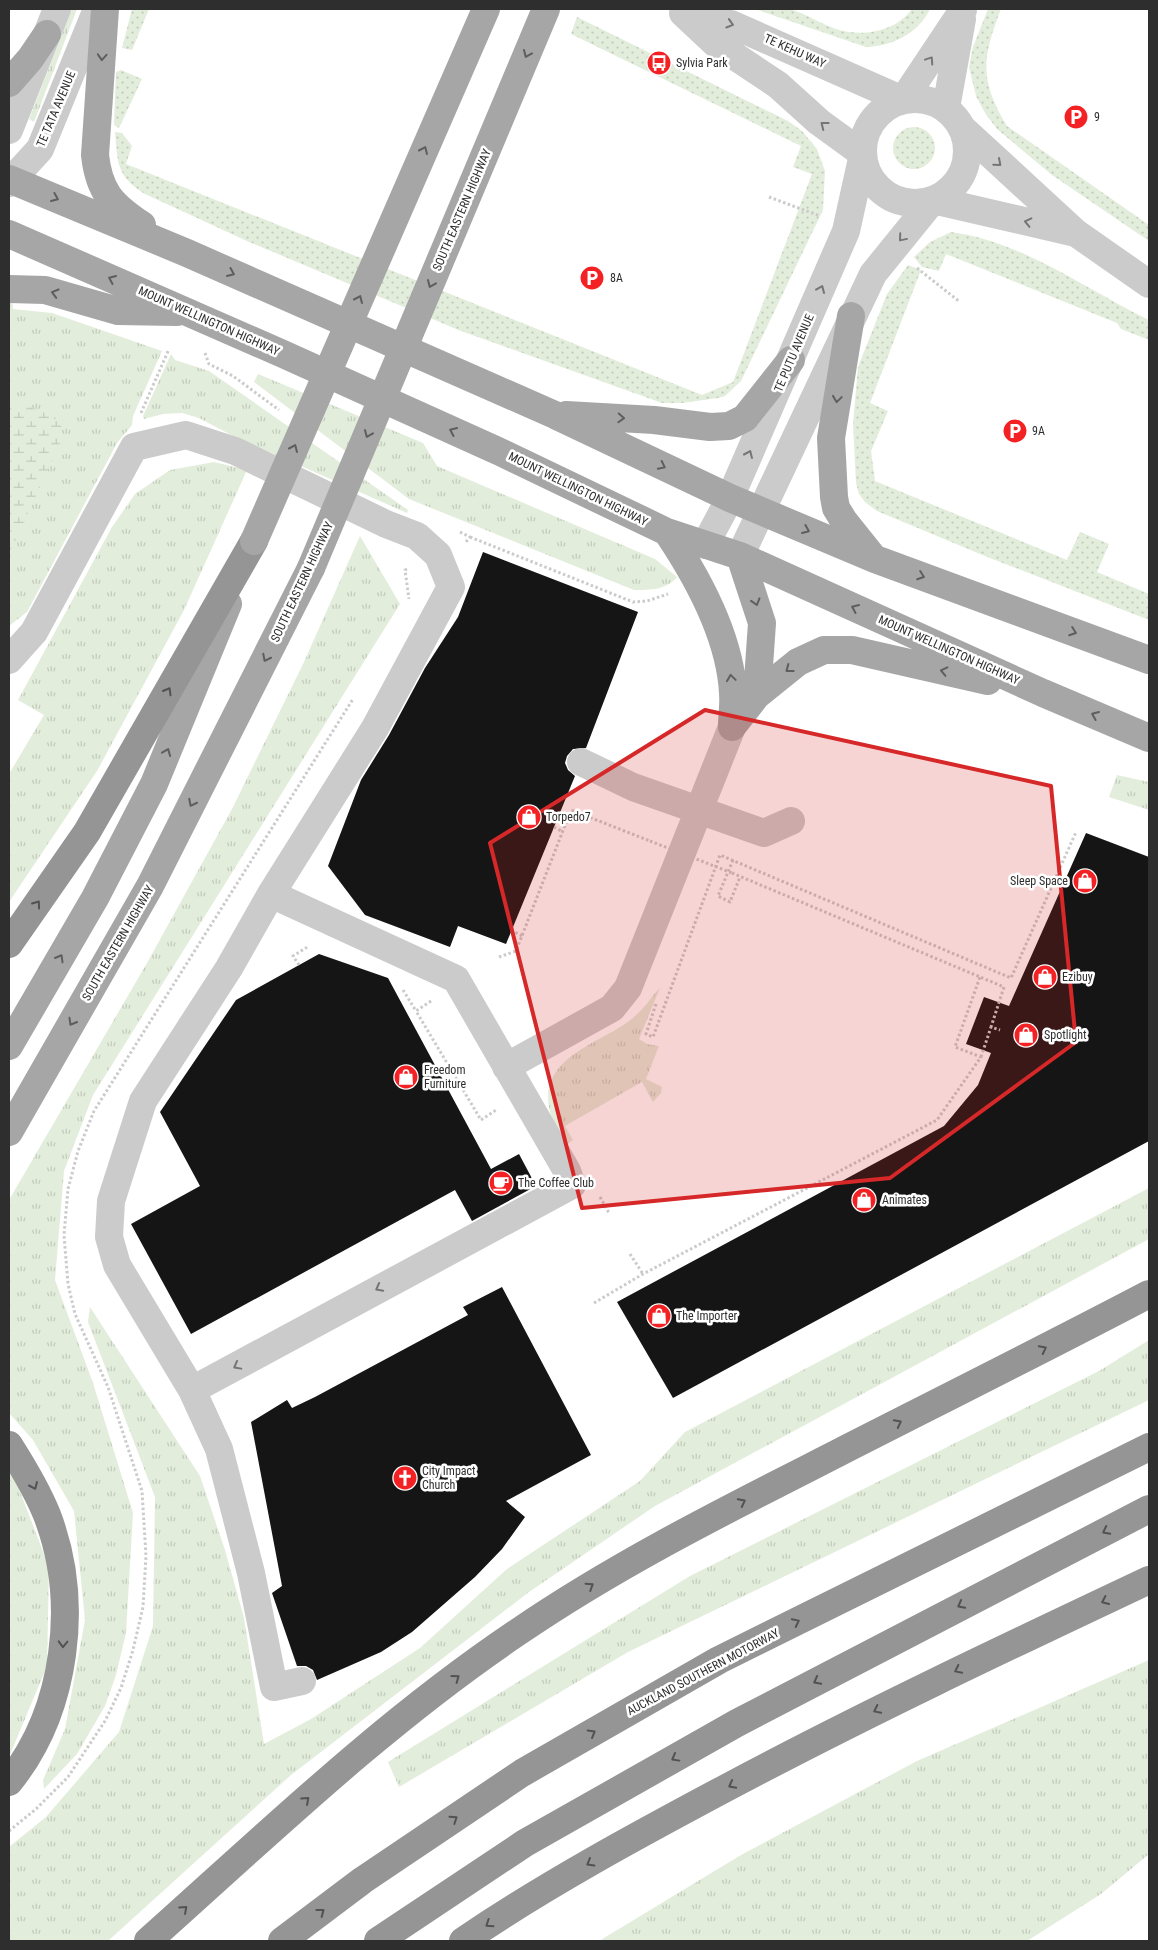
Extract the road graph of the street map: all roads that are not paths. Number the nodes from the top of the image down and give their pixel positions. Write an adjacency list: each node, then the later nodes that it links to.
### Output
1 (57, 9): 8 (lane)
2 (97, 9): 15 (lane, TE TATA AVENUE)
3 (105, 9): 19 (main road, one-way to 19)
4 (486, 9): 29 (main road, one-way to 4, bridge)
5 (546, 9): 46 (main road, SOUTH EASTERN HIGHWAY, one-way to 46, bridge)
6 (963, 9): 10 (lane, one-way to 6); 11 (lane)
7 (678, 11): 10 (lane, TE KEHU WAY, one-way to 10); 14 (lane, TE KEHU WAY, one-way to 7)
8 (47, 34): 9 (main road); 12 (lane)
9 (9, 83)
10 (903, 100): 11 (lane); 14 (lane)
11 (946, 108): 13 (lane)
12 (9, 130)
13 (963, 130): 16 (lane); 17 (lane, one-way to 17)
14 (863, 154): 16 (lane); 24 (lane, TE PUTU AVENUE, one-way to 14)
15 (9, 174): 19 (main road, one-way to 19)
16 (933, 200): 17 (lane, one-way to 16); 23 (lane, one-way to 23)
17 (1076, 233): 20 (lane)
18 (9, 234): 22 (main road, MOUNT WELLINGTON HIGHWAY, one-way to 18)
19 (187, 253): 25 (main road, one-way to 25)
20 (1149, 284)
21 (9, 289): 22 (main road, one-way to 21)
22 (188, 313): 28 (main road, MOUNT WELLINGTON HIGHWAY, one-way to 22)
23 (851, 316): 27 (lane); 32 (main road, one-way to 32)
24 (791, 360): 25 (main road, one-way to 24); 26 (lane, TE PUTU AVENUE, one-way to 24)
25 (555, 415): 26 (main road, one-way to 26)
26 (730, 498): 27 (main road); 30 (lane, TE PUTU AVENUE)
27 (761, 511): 31 (lane); 32 (main road, one-way to 32)
28 (667, 532): 30 (main road, MOUNT WELLINGTON HIGHWAY); 37 (main road, one-way to 28)
29 (254, 541): 43 (highway, one-way to 29); 44 (main road, one-way to 29)
30 (706, 545): 31 (main road, MOUNT WELLINGTON HIGHWAY)
31 (740, 556): 35 (main road, MOUNT WELLINGTON HIGHWAY, one-way to 31); 36 (main road, one-way to 36)
32 (875, 559): 34 (main road, one-way to 34)
33 (9, 660): 42 (lane)
34 (1149, 660)
35 (1043, 693): 36 (main road, one-way to 36); 38 (main road, MOUNT WELLINGTON HIGHWAY, one-way to 35)
36 (756, 695): 37 (main road)
37 (732, 727): 40 (lane)
38 (1149, 738)
39 (580, 762): 40 (lane)
40 (699, 810): 41 (lane); 45 (lane)
41 (791, 821)
42 (270, 894): 45 (lane); 48 (lane)
43 (9, 944)
44 (9, 1046)
45 (506, 1067): 48 (lane, one-way to 48)
46 (9, 1132)
47 (1149, 1294): 55 (highway, one-way to 47)
48 (192, 1390): 53 (lane)
49 (9, 1445): 54 (highway, one-way to 54)
50 (1149, 1447): 56 (highway, AUCKLAND SOUTHERN MOTORWAY, one-way to 50)
51 (1149, 1509): 57 (highway, one-way to 57)
52 (1149, 1580): 58 (highway, one-way to 58)
53 (302, 1681)
54 (9, 1782)
55 (148, 1941)
56 (282, 1941)
57 (378, 1941)
58 (463, 1941)

